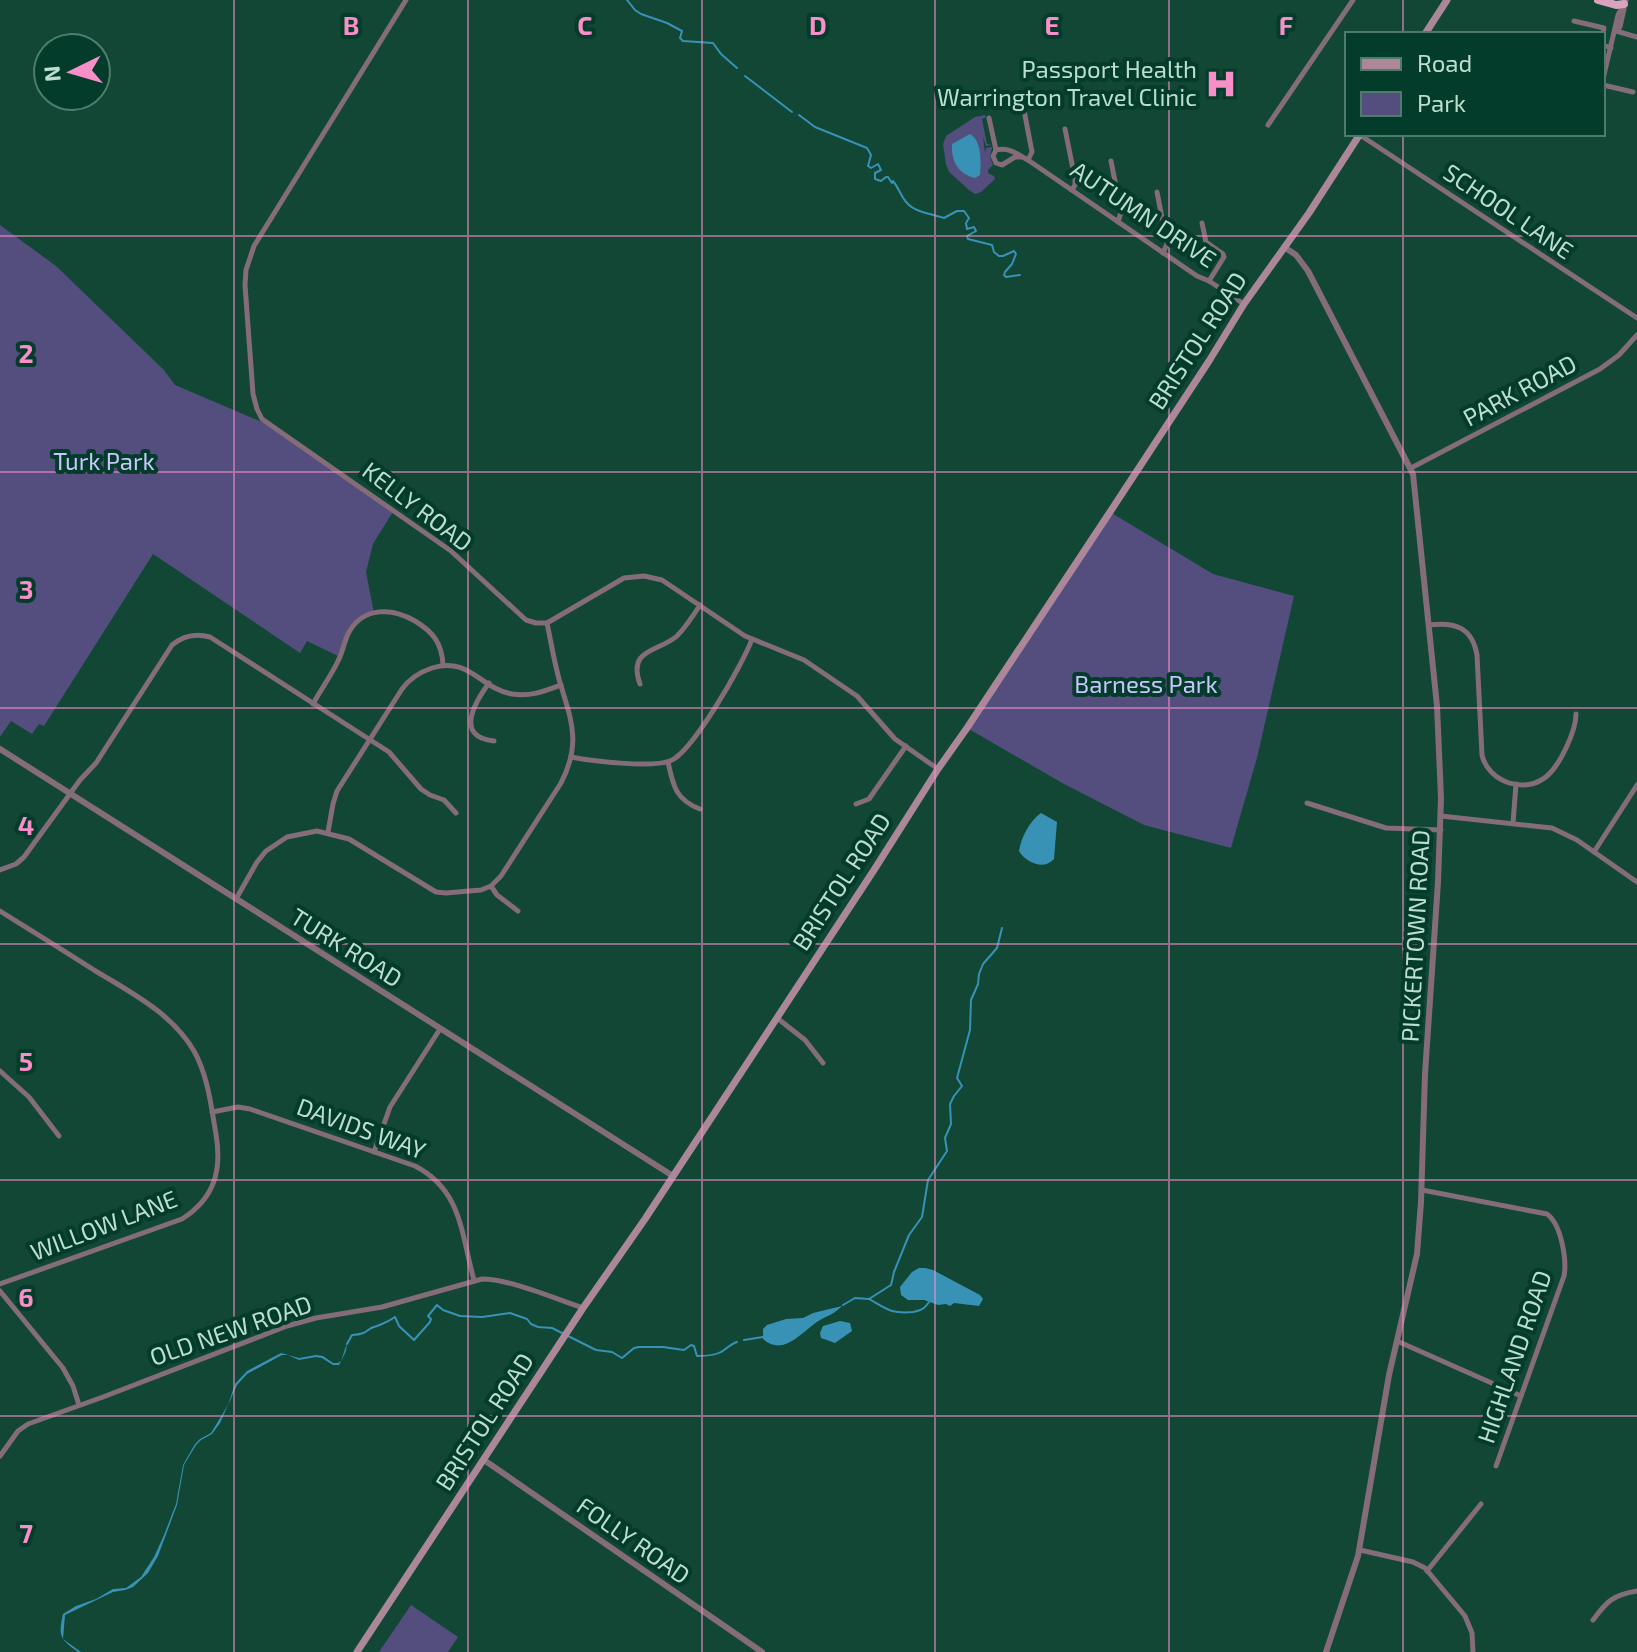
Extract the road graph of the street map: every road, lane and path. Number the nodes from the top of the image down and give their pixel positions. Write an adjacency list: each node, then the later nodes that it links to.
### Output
1 (406, 0): 38 (street, KELLY ROAD)
2 (1353, 0): 19 (street)
3 (1447, 0): 9 (main road)
4 (1598, 0): 5 (highway)
5 (1623, 1): 6 (highway); 8 (street)
6 (1637, 9)
7 (1574, 21): 10 (street)
8 (1616, 31): 11 (street); 13 (street)
9 (1426, 32)
10 (1603, 32)
11 (1637, 37)
12 (1605, 46): 13 (street)
13 (1611, 48): 14 (street)
14 (1605, 74)
15 (1605, 83): 16 (street)
16 (1633, 92)
17 (1023, 105): 24 (street)
18 (989, 118): 23 (street)
19 (1268, 125)
20 (1065, 129): 26 (street)
21 (1359, 136): 30 (main road, BRISTOL ROAD)
22 (1363, 136): 34 (street, SCHOOL LANE)
23 (996, 150): 24 (street, AUTUMN DRIVE); 24 (street, AUTUMN DRIVE)
24 (1025, 158): 26 (street, AUTUMN DRIVE)
25 (1111, 161): 28 (street)
26 (1072, 190): 28 (street, AUTUMN DRIVE)
27 (1157, 192): 31 (street)
28 (1118, 222): 31 (street, AUTUMN DRIVE)
29 (1202, 223): 32 (street)
30 (1284, 247): 33 (main road, BRISTOL ROAD); 36 (street, PICKERTOWN ROAD)
31 (1163, 253): 32 (street, AUTUMN DRIVE)
32 (1209, 281): 33 (street, AUTUMN DRIVE)
33 (1244, 304): 53 (main road, BRISTOL ROAD)
34 (1637, 318)
35 (1637, 335): 36 (street, PARK ROAD)
36 (1411, 468): 39 (street, PICKERTOWN ROAD)
37 (700, 605): 38 (street); 40 (street); 43 (street)
38 (547, 623): 44 (street)
39 (1429, 625): 54 (street); 61 (street, PICKERTOWN ROAD)
40 (752, 639): 49 (street); 52 (street)
41 (443, 665): 42 (street); 45 (street); 47 (street)
42 (489, 683): 44 (street); 48 (street)
43 (640, 684)
44 (561, 685): 51 (street)
45 (313, 704): 47 (street); 56 (street)
46 (1576, 714): 54 (street)
47 (369, 740): 60 (street); 64 (street)
48 (494, 741)
49 (906, 746): 53 (street); 58 (street)
50 (0, 749): 56 (street, TURK ROAD)
51 (571, 757): 52 (street); 68 (street)
52 (668, 762): 59 (street)
53 (938, 769): 72 (main road, BRISTOL ROAD)
54 (1516, 784): 62 (street)
55 (1637, 785): 65 (street)
56 (71, 795): 66 (street); 69 (street, TURK ROAD)
57 (1307, 803): 63 (street)
58 (856, 804)
59 (700, 809)
60 (456, 813)
61 (1441, 816): 62 (street); 63 (street, PICKERTOWN ROAD)
62 (1513, 823): 65 (street)
63 (1441, 830): 80 (street, PICKERTOWN ROAD)
64 (328, 832): 68 (street); 69 (street)
65 (1594, 852): 67 (street)
66 (0, 870)
67 (1637, 882)
68 (491, 886): 71 (street)
69 (235, 899): 73 (street, TURK ROAD)
70 (0, 911): 76 (street, WILLOW LANE)
71 (518, 911)
72 (777, 1018): 74 (street); 79 (main road, BRISTOL ROAD)
73 (440, 1029): 78 (street); 79 (street, TURK ROAD)
74 (823, 1063)
75 (0, 1071): 77 (street)
76 (212, 1112): 78 (street, DAVIDS WAY); 82 (street, WILLOW LANE)
77 (59, 1136)
78 (374, 1152): 81 (street, DAVIDS WAY)
79 (673, 1176): 84 (main road, BRISTOL ROAD)
80 (1422, 1190): 85 (street, PICKERTOWN ROAD); 86 (street, HIGHLAND ROAD)
81 (474, 1280): 84 (street, OLD NEW ROAD); 87 (street, OLD NEW ROAD)
82 (0, 1284)
83 (0, 1291): 87 (street)
84 (583, 1308): 89 (main road, BRISTOL ROAD)
85 (1397, 1341): 86 (street); 92 (street, PICKERTOWN ROAD)
86 (1521, 1396): 90 (street, HIGHLAND ROAD)
87 (79, 1405): 88 (street, OLD NEW ROAD)
88 (0, 1456)
89 (484, 1460): 96 (main road, BRISTOL ROAD); 97 (street, FOLLY ROAD)
90 (1496, 1466)
91 (1481, 1504): 93 (street)
92 (1360, 1550): 93 (street); 98 (street, PICKERTOWN ROAD)
93 (1427, 1571): 99 (street)
94 (1637, 1591): 95 (street)
95 (1593, 1620)
96 (357, 1652)
97 (762, 1652)
98 (1326, 1652)
99 (1473, 1652)

